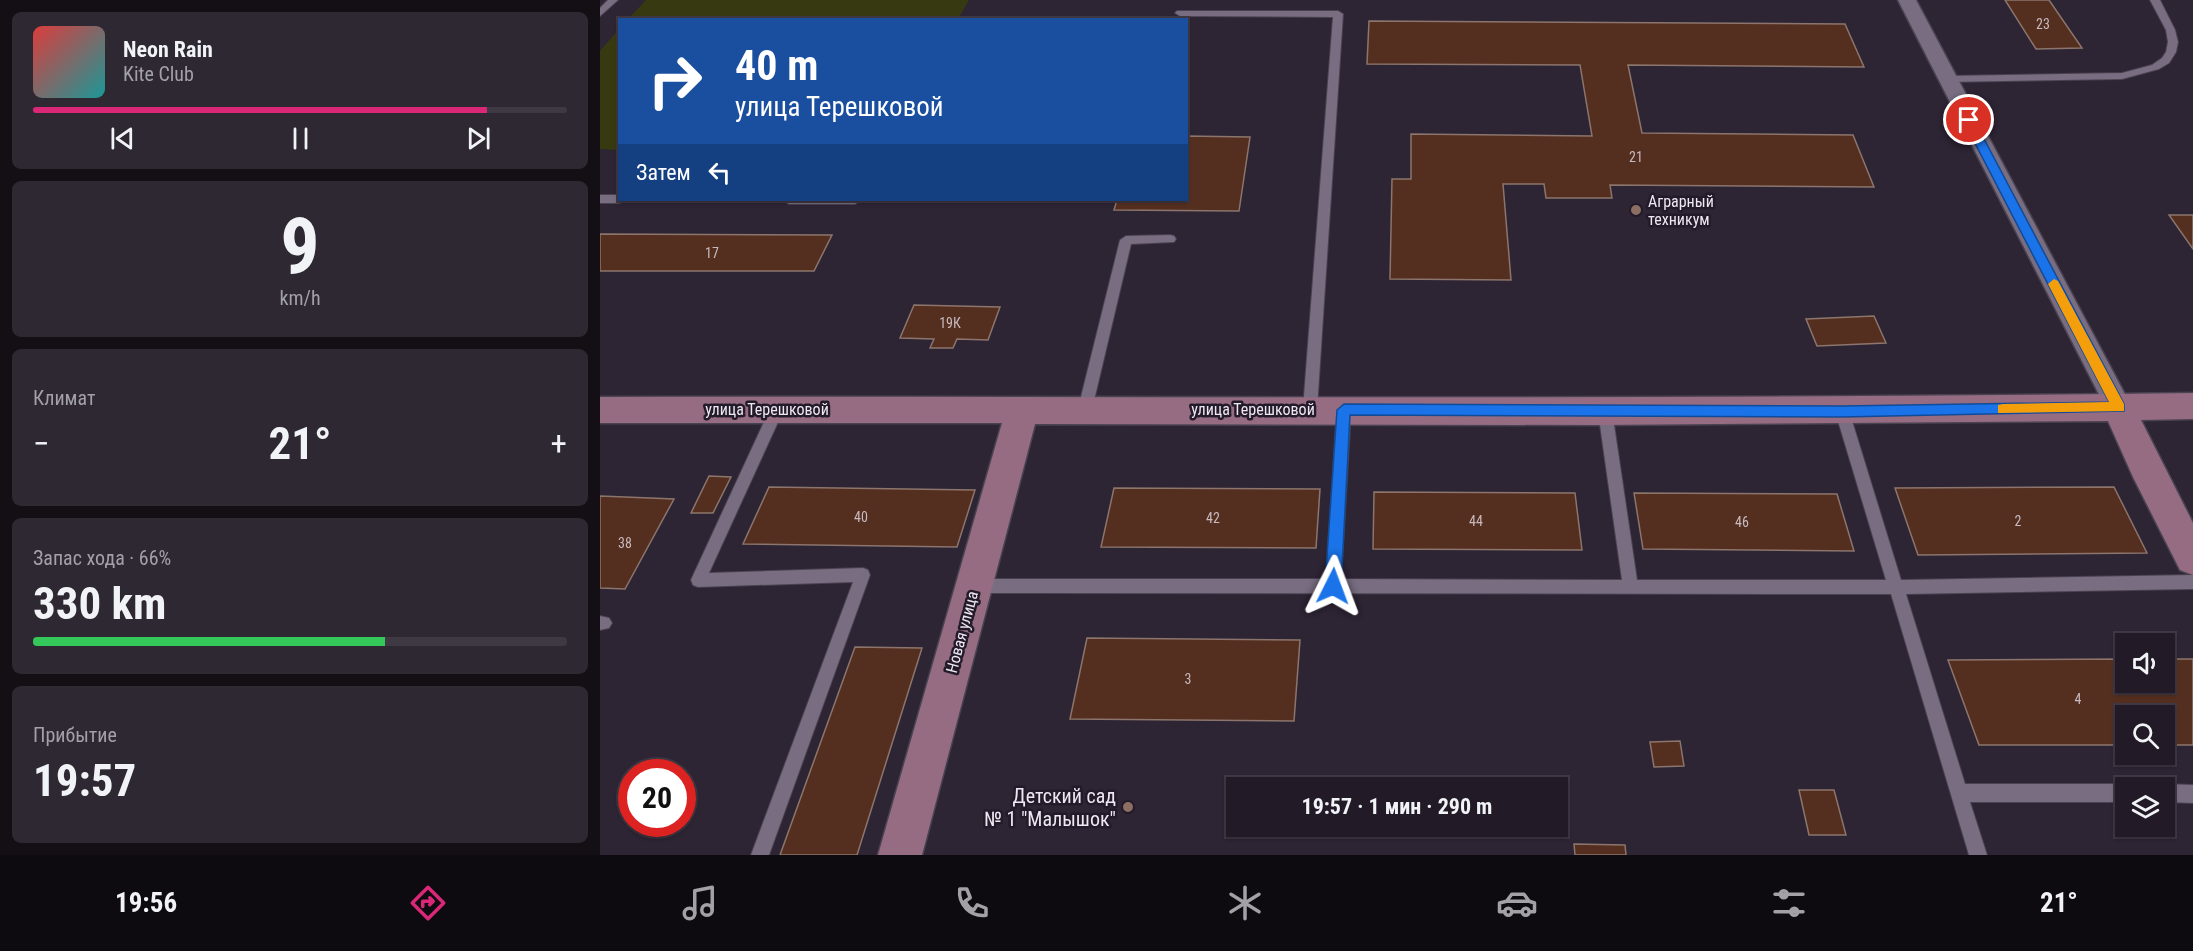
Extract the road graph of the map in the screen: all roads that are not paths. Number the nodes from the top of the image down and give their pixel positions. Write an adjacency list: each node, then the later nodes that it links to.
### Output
1 (613, 0): 4 (lane)
2 (1907, 0): 6 (street)
3 (2155, 0): 6 (lane)
4 (600, 13)
5 (1180, 13): 16 (lane)
6 (1947, 79): 12 (street)
7 (600, 199): 8 (lane)
8 (618, 199)
9 (1170, 239): 14 (lane)
10 (2193, 406): 12 (street, улица Терешковой)
11 (1023, 408): 13 (street, улица Терешковой); 14 (street, улица Терешковой); 22 (street, Новая улица)
12 (2119, 408): 19 (street, улица Терешковой); 20 (street)
13 (777, 409): 15 (street, улица Терешковой); 30 (lane)
14 (1085, 409): 16 (street, улица Терешковой)
15 (600, 410)
16 (1310, 410): 17 (street, улица Терешковой)
17 (1344, 410): 18 (street, улица Терешковой); 23 (lane)
18 (1605, 411): 19 (street, улица Терешковой); 25 (lane)
19 (1842, 411): 24 (lane)
20 (2193, 558)
21 (2193, 582): 24 (lane)
22 (974, 586): 23 (lane); 31 (street, Новая улица)
23 (1333, 586): 25 (lane)
24 (1896, 587): 25 (lane); 26 (lane)
25 (1631, 588)
26 (1959, 793): 27 (lane); 32 (lane)
27 (2115, 793)
28 (2175, 794): 29 (lane)
29 (2193, 794)
30 (760, 855)
31 (900, 855)
32 (1978, 855)

